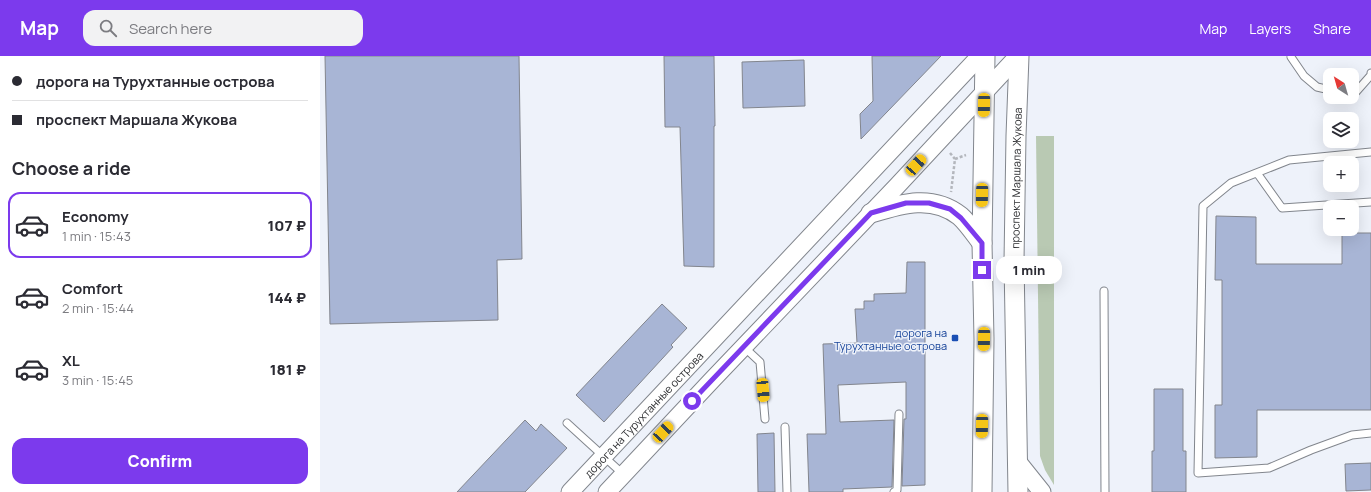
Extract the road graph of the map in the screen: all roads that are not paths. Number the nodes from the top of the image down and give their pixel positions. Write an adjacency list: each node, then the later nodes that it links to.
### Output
1 (980, 56): 21 (street, дорога на Турухтанные острова)
2 (985, 56): 8 (main road)
3 (1018, 56): 8 (street); 22 (main road, проспект Маршала Жукова)
4 (1292, 56): 6 (lane)
5 (1371, 73): 7 (lane)
6 (1323, 88)
7 (1359, 89)
8 (984, 91): 12 (street); 13 (main road)
9 (1371, 152): 10 (lane)
10 (1257, 173): 11 (lane); 20 (lane)
11 (1371, 202)
12 (871, 213): 13 (main road); 15 (street)
13 (982, 243): 28 (main road)
14 (1104, 291): 31 (lane)
15 (744, 347): 17 (lane); 23 (street)
16 (898, 414): 27 (lane)
17 (765, 419)
18 (567, 423): 21 (lane)
19 (785, 427): 26 (lane)
20 (1371, 433)
21 (604, 456): 23 (lane); 24 (street, дорога на Турухтанные острова)
22 (1018, 462): 29 (main road, проспект Маршала Жукова); 30 (street)
23 (623, 475): 25 (street)
24 (570, 492)
25 (607, 492)
26 (787, 492)
27 (894, 492)
28 (982, 492)
29 (1018, 492)
30 (1042, 492)
31 (1105, 492)

